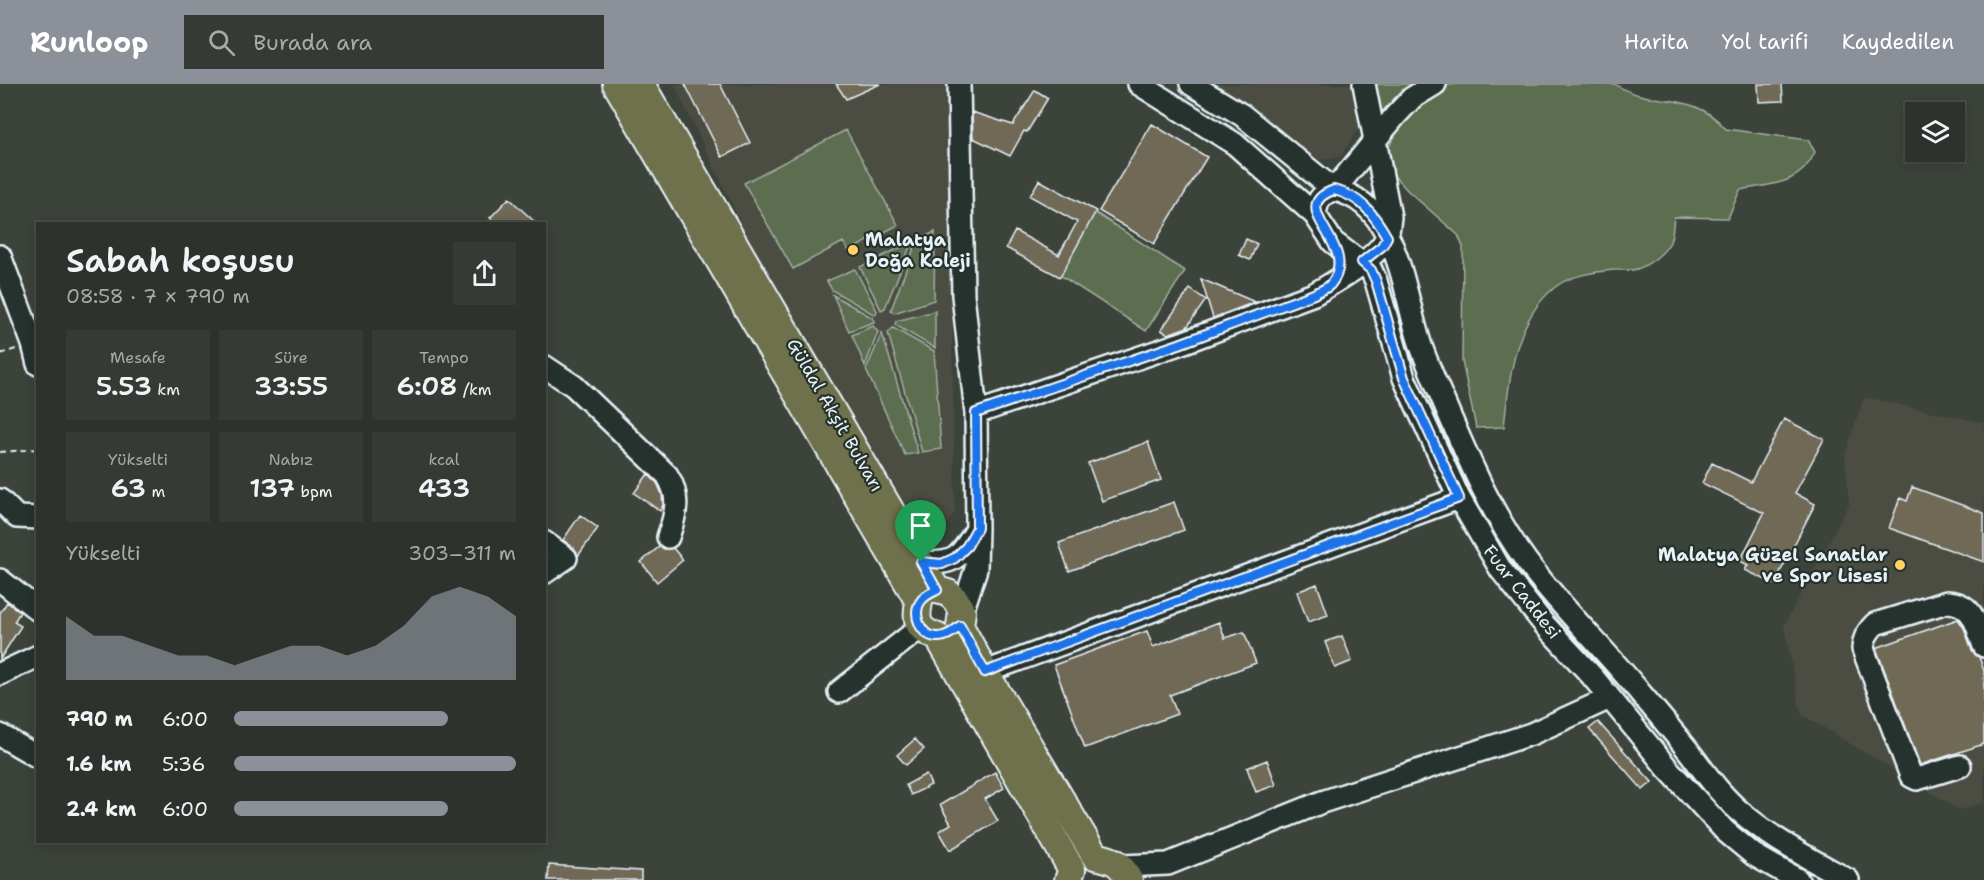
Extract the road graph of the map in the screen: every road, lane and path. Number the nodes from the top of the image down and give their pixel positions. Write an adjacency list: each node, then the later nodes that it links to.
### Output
1 (616, 84): 31 (main road, Güldal Akşit Bulvarı)
2 (641, 84): 27 (main road, Güldal Akşit Bulvarı)
3 (959, 84): 18 (street)
4 (1139, 84): 10 (street, Fuar Caddesi)
5 (1191, 84): 9 (street)
6 (1364, 84): 8 (street)
7 (1435, 84): 8 (street)
8 (1376, 137): 9 (street); 11 (street)
9 (1334, 190): 10 (street); 11 (street)
10 (1316, 215): 12 (street, Fuar Caddesi)
11 (1387, 237): 14 (street); 47 (street)
12 (1333, 242): 14 (street, Fuar Caddesi); 15 (street)
13 (0, 256): 16 (street)
14 (1362, 262): 15 (street); 21 (street, Fuar Caddesi)
15 (1330, 285): 18 (street)
16 (34, 336)
17 (546, 367): 24 (street)
18 (976, 413): 25 (street)
19 (36, 449): 20 (path)
20 (0, 452)
21 (1459, 498): 34 (street); 37 (street, Fuar Caddesi)
22 (0, 500): 23 (street)
23 (36, 518)
24 (668, 537)
25 (977, 538): 27 (street); 31 (street)
26 (546, 543): 28 (street)
27 (921, 562): 31 (main road, Güldal Akşit Bulvarı)
28 (546, 572)
29 (0, 580): 30 (street)
30 (36, 608)
31 (941, 612): 34 (main road, Güldal Akşit Bulvarı); 36 (street); 44 (main road, Güldal Akşit Bulvarı)
32 (1984, 646): 40 (street)
33 (36, 657): 35 (street)
34 (985, 672): 41 (main road, Güldal Akşit Bulvarı)
35 (0, 674)
36 (839, 692)
37 (1610, 698): 42 (street); 46 (street, Fuar Caddesi)
38 (0, 735): 39 (street)
39 (36, 756)
40 (1960, 766)
41 (1095, 856): 43 (main road); 44 (street)
42 (1168, 864): 43 (street); 45 (street)
43 (1125, 873)
44 (1070, 875)
45 (1150, 880)
46 (1798, 880)
47 (1848, 880)

